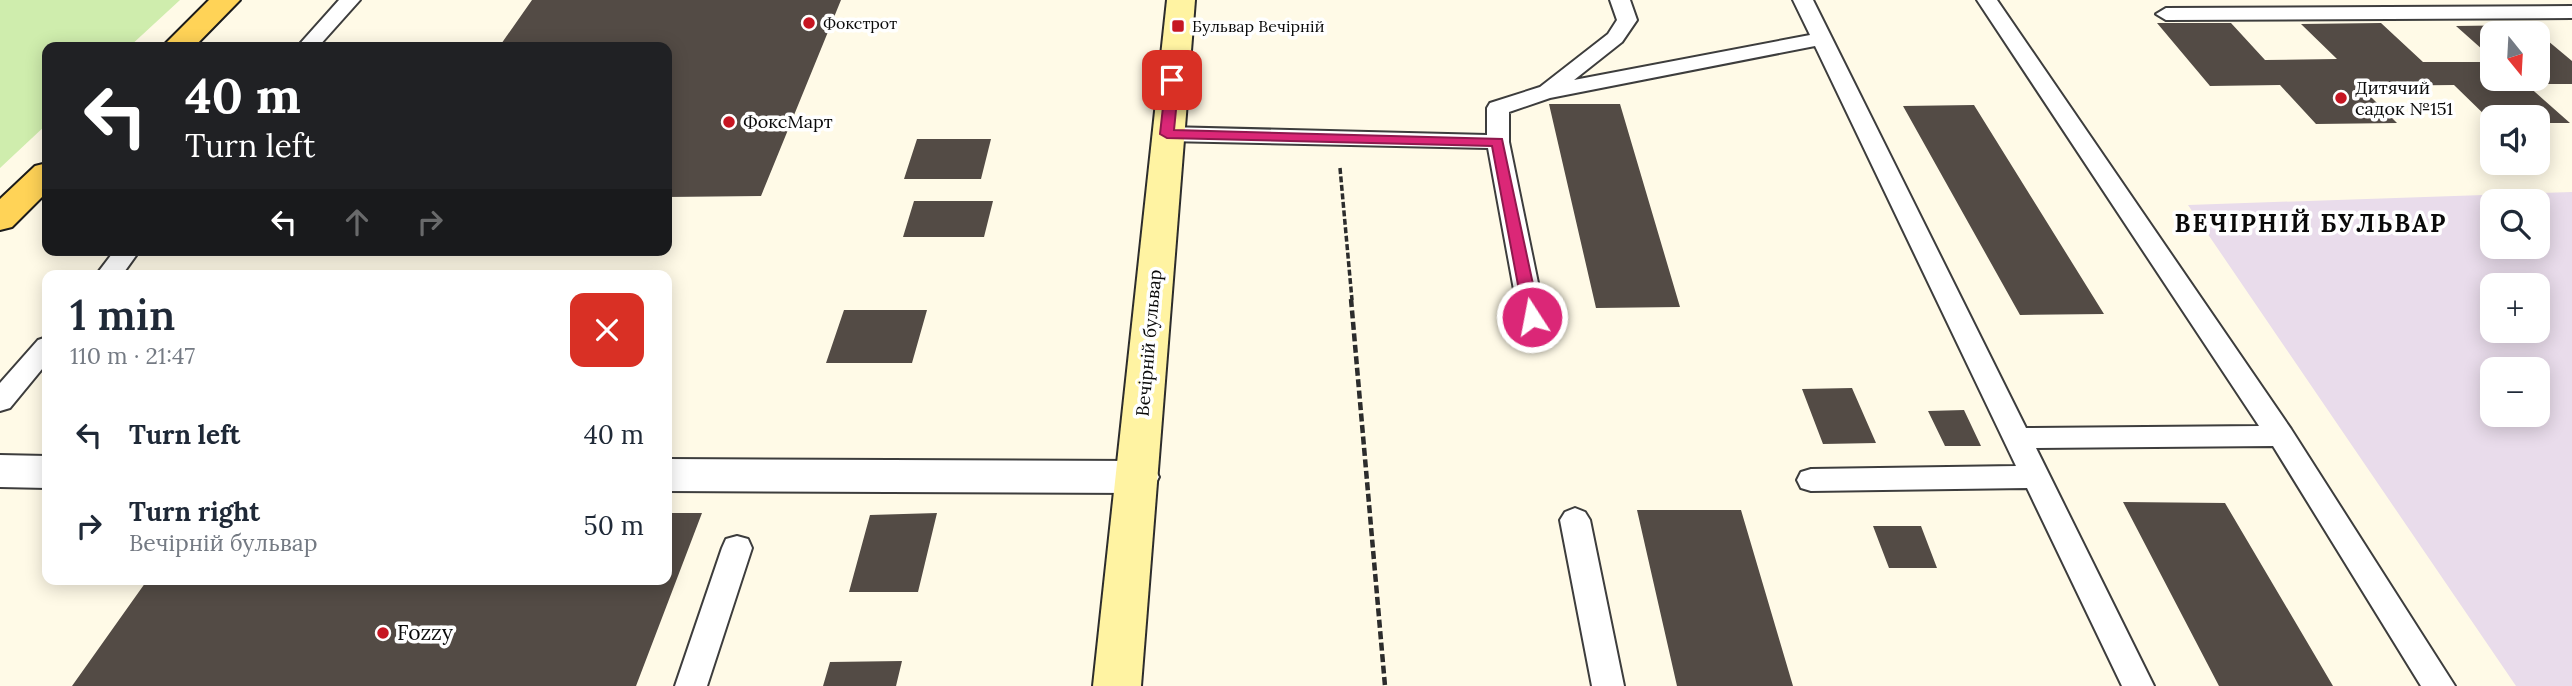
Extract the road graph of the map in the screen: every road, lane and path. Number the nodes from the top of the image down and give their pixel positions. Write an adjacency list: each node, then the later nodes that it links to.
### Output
1 (226, 0): 10 (main road)
2 (350, 0): 11 (lane)
3 (1181, 0): 13 (street, Вечірній бульвар)
4 (1620, 0): 12 (lane)
5 (1803, 0): 9 (lane)
6 (1987, 0): 23 (lane)
7 (2572, 12): 8 (lane)
8 (2166, 14)
9 (1822, 39): 12 (lane); 24 (lane)
10 (182, 42)
11 (312, 42)
12 (1545, 92): 15 (lane)
13 (1167, 134): 14 (lane); 28 (street, Вечірній бульвар)
14 (1337, 139): 15 (lane); 35 (path)
15 (1498, 142): 20 (lane)
16 (42, 178): 17 (main road)
17 (0, 219)
18 (123, 256): 19 (lane)
19 (112, 270)
20 (1532, 317)
21 (42, 352): 22 (lane)
22 (0, 401)
23 (2281, 436): 24 (lane); 38 (lane)
24 (2017, 438): 29 (lane)
25 (0, 471): 26 (street)
26 (42, 472)
27 (672, 475): 28 (street)
28 (1138, 477): 34 (street, Вечірній бульвар)
29 (2036, 477): 30 (lane); 37 (lane)
30 (1811, 480)
31 (1575, 520): 36 (lane)
32 (737, 548): 33 (lane)
33 (691, 686)
34 (1117, 686)
35 (1385, 686)
36 (1608, 686)
37 (2138, 686)
38 (2439, 686)

